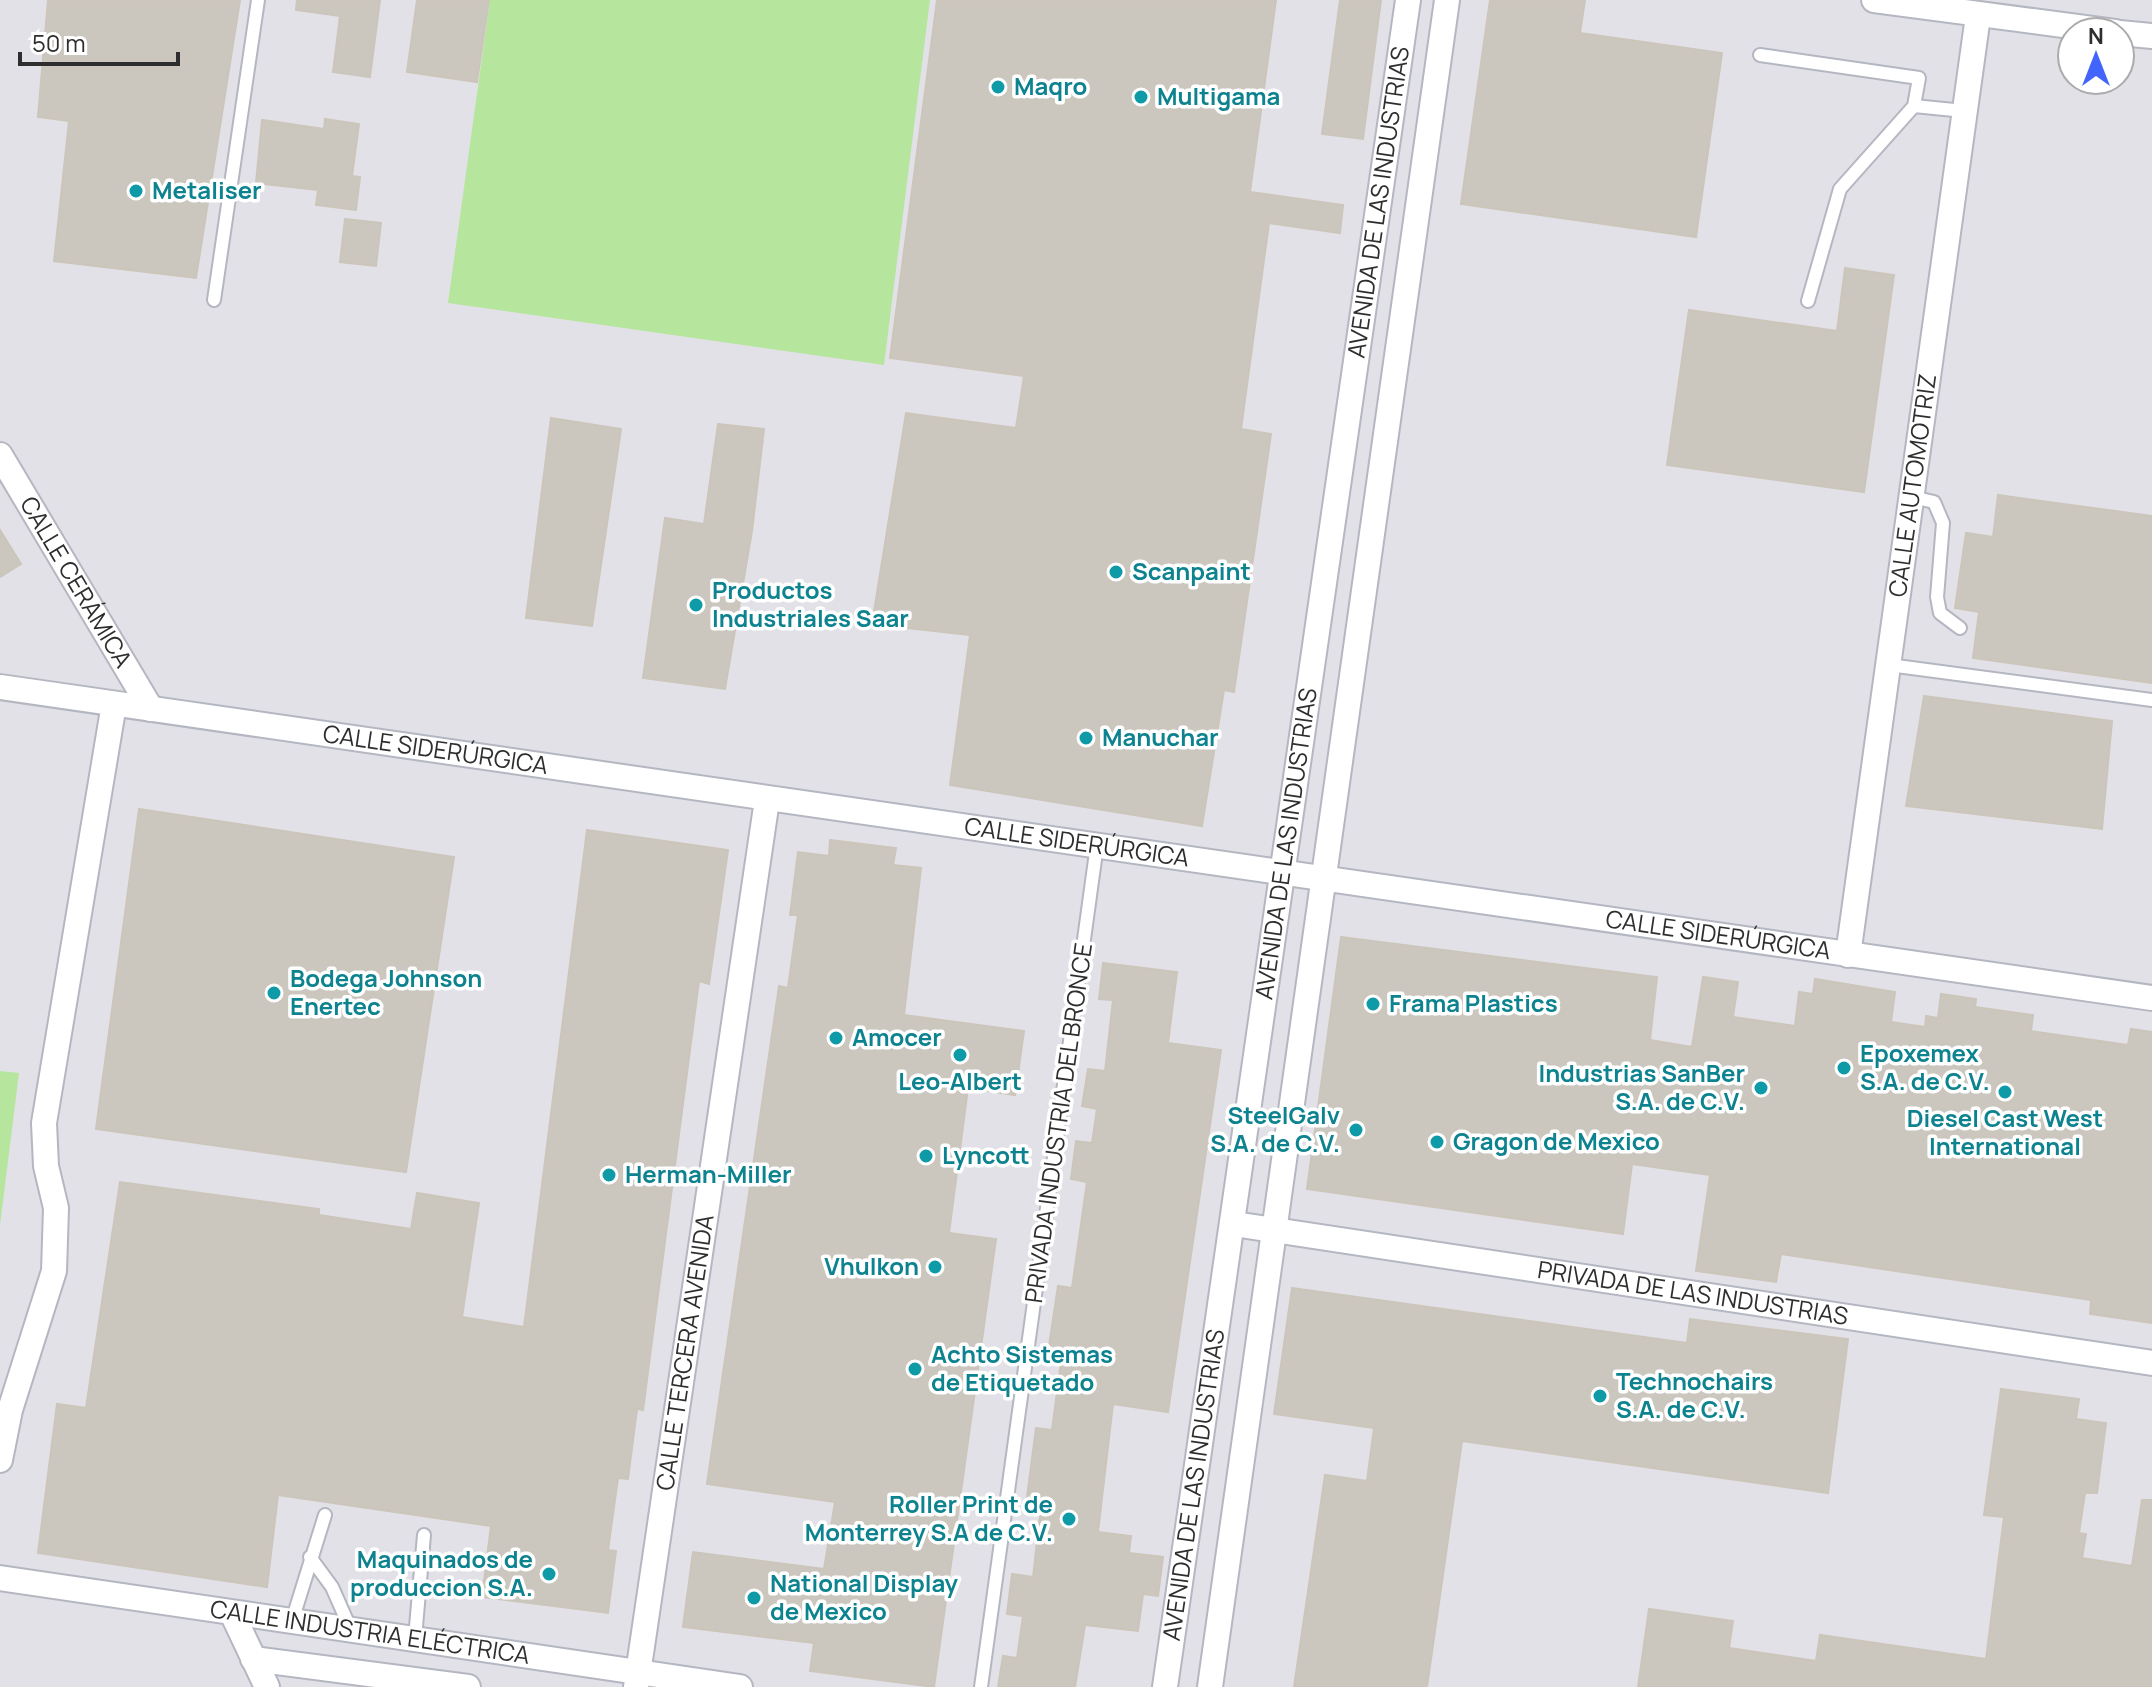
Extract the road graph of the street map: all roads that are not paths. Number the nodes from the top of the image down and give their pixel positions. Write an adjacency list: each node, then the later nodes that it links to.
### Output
1 (258, 0): 12 (lane)
2 (1408, 0): 10 (street, AVENIDA DE LAS INDUSTRIAS)
3 (1447, 0): 11 (street, AVENIDA DE LAS INDUSTRIAS)
4 (1874, 0): 5 (street)
5 (1978, 16): 6 (street); 9 (street, CALLE AUTOMOTRIZ)
6 (2056, 25)
7 (1760, 55): 8 (lane)
8 (1914, 106): 9 (lane); 13 (lane)
9 (1964, 111): 15 (street, CALLE AUTOMOTRIZ)
10 (1383, 185): 11 (street); 24 (street, AVENIDA DE LAS INDUSTRIAS)
11 (1423, 191): 25 (street, AVENIDA DE LAS INDUSTRIAS)
12 (214, 300)
13 (1808, 301)
14 (0, 455): 21 (street, CALLE CERÁMICA)
15 (1912, 497): 16 (lane); 17 (street, CALLE AUTOMOTRIZ)
16 (1960, 628)
17 (1889, 665): 19 (lane); 26 (street, CALLE AUTOMOTRIZ)
18 (0, 687): 20 (street, CALLE SIDERÚRGICA)
19 (2152, 700)
20 (114, 704): 21 (street, CALLE SIDERÚRGICA); 31 (street)
21 (151, 709): 22 (street, CALLE SIDERÚRGICA)
22 (767, 800): 23 (street, CALLE SIDERÚRGICA); 41 (street, CALLE TERCERA AVENIDA)
23 (1097, 845): 24 (street, CALLE SIDERÚRGICA); 46 (lane, PRIVADA INDUSTRIA DEL BRONCE)
24 (1282, 870): 25 (street, CALLE SIDERÚRGICA); 28 (street, AVENIDA DE LAS INDUSTRIAS)
25 (1322, 877): 26 (street, CALLE SIDERÚRGICA); 29 (street, AVENIDA DE LAS INDUSTRIAS)
26 (1848, 955): 27 (street, CALLE SIDERÚRGICA)
27 (2152, 998)
28 (1234, 1224): 29 (street, PRIVADA DE LAS INDUSTRIAS); 47 (street, AVENIDA DE LAS INDUSTRIAS)
29 (1276, 1231): 30 (street, PRIVADA DE LAS INDUSTRIAS); 48 (street, AVENIDA DE LAS INDUSTRIAS)
30 (2152, 1363)
31 (0, 1460)
32 (325, 1515): 34 (lane)
33 (424, 1535): 39 (lane)
34 (310, 1557): 37 (lane); 38 (lane)
35 (0, 1578): 36 (street, CALLE INDUSTRIA ELÉCTRICA)
36 (232, 1613): 37 (street, CALLE INDUSTRIA ELÉCTRICA); 40 (street)
37 (292, 1621): 38 (street, CALLE INDUSTRIA ELÉCTRICA)
38 (351, 1630): 39 (street, CALLE INDUSTRIA ELÉCTRICA)
39 (415, 1638): 41 (street, CALLE INDUSTRIA ELÉCTRICA)
40 (253, 1659): 43 (street); 44 (street)
41 (636, 1678): 42 (street, CALLE INDUSTRIA ELÉCTRICA)
42 (687, 1682): 45 (street, CALLE INDUSTRIA ELÉCTRICA)
43 (267, 1687)
44 (468, 1687)
45 (740, 1687)
46 (981, 1687)
47 (1165, 1687)
48 (1210, 1687)

